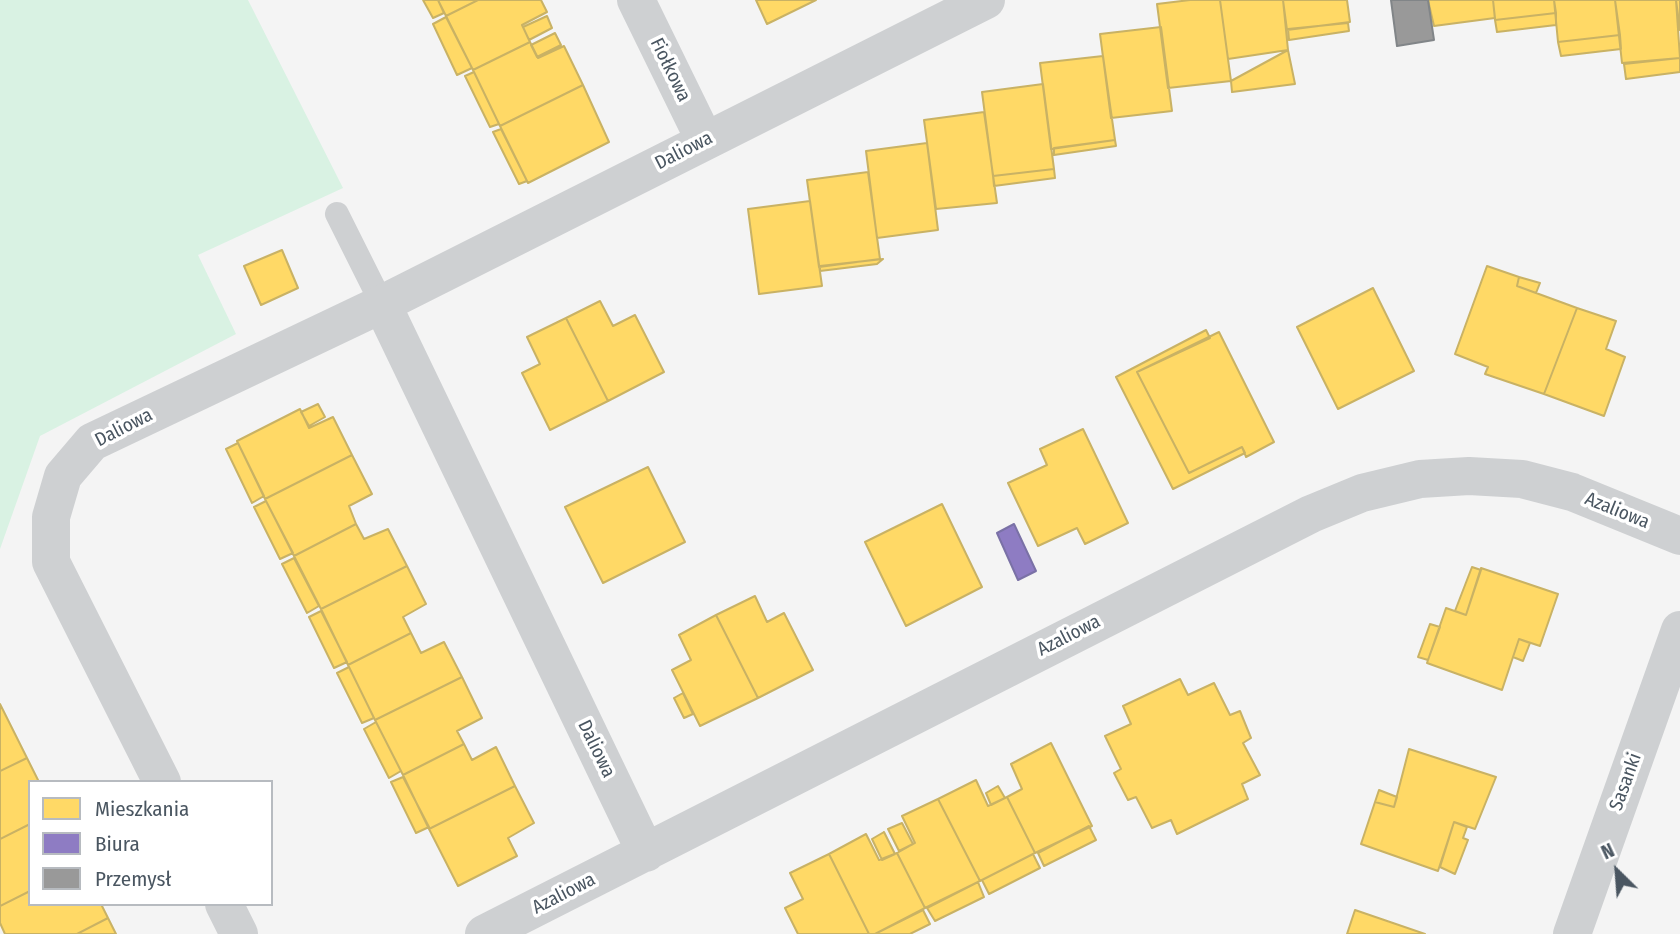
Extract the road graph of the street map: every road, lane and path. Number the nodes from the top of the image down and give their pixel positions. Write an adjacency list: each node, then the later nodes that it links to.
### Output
1 (636, 0): 3 (street, Fiołkowa)
2 (986, 0): 3 (street, Daliowa)
3 (705, 141): 5 (street, Daliowa)
4 (337, 214): 5 (lane)
5 (383, 304): 8 (street, Daliowa); 9 (street, Daliowa)
6 (1680, 536): 9 (street, Azaliowa)
7 (1680, 630): 13 (street, Sasanki)
8 (161, 780)
9 (646, 853): 12 (street, Azaliowa)
10 (225, 906): 11 (street)
11 (239, 934)
12 (484, 934)
13 (1572, 934)

